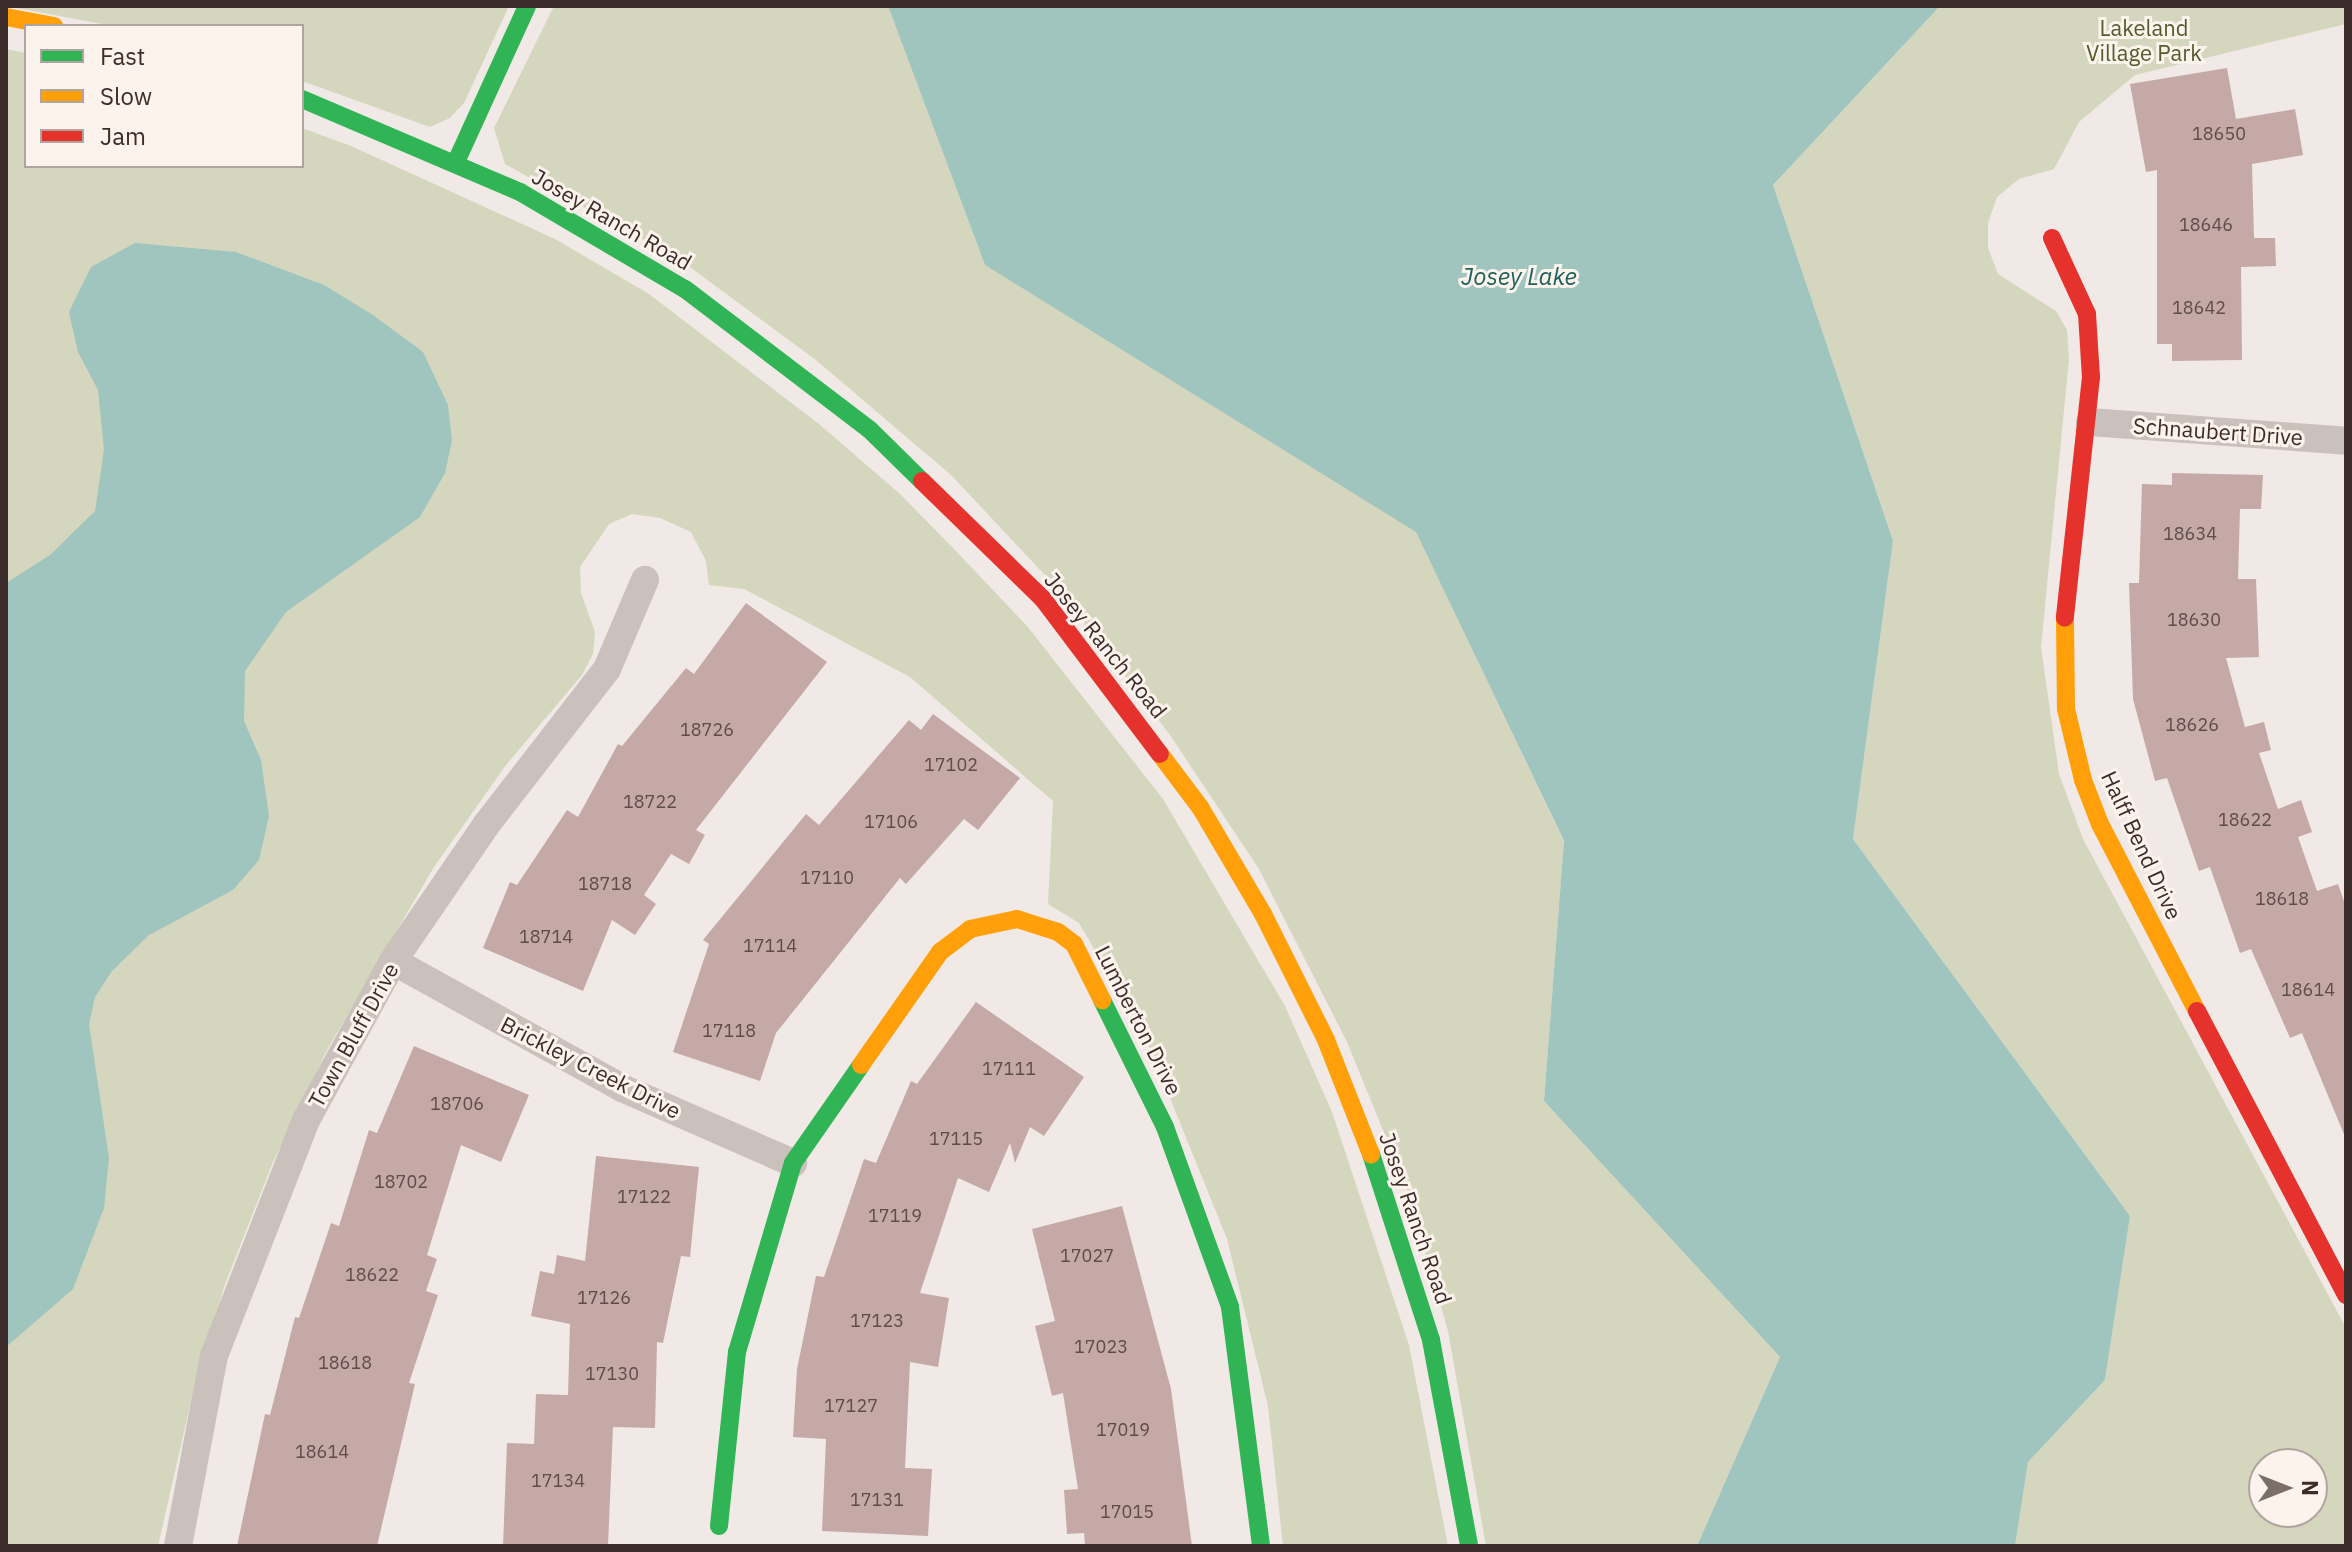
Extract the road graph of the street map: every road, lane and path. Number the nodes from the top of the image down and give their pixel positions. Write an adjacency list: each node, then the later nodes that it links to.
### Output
1 (527, 6): 5 (street)
2 (6, 17): 3 (street)
3 (43, 24)
4 (304, 100): 5 (street, Josey Ranch Road)
5 (456, 162): 16 (street, Josey Ranch Road)
6 (2052, 238): 7 (street, Halff Bend Drive)
7 (2090, 422): 8 (street, Schnaubert Drive); 12 (street, Halff Bend Drive)
8 (2346, 441)
9 (645, 580): 10 (street, Town Bluff Drive)
10 (393, 961): 11 (street, Brickley Creek Drive); 14 (street, Town Bluff Drive)
11 (793, 1163): 13 (street, Lumberton Drive); 15 (street, Lumberton Drive)
12 (2346, 1295)
13 (719, 1526)
14 (178, 1546)
15 (1261, 1546)
16 (1469, 1546)

